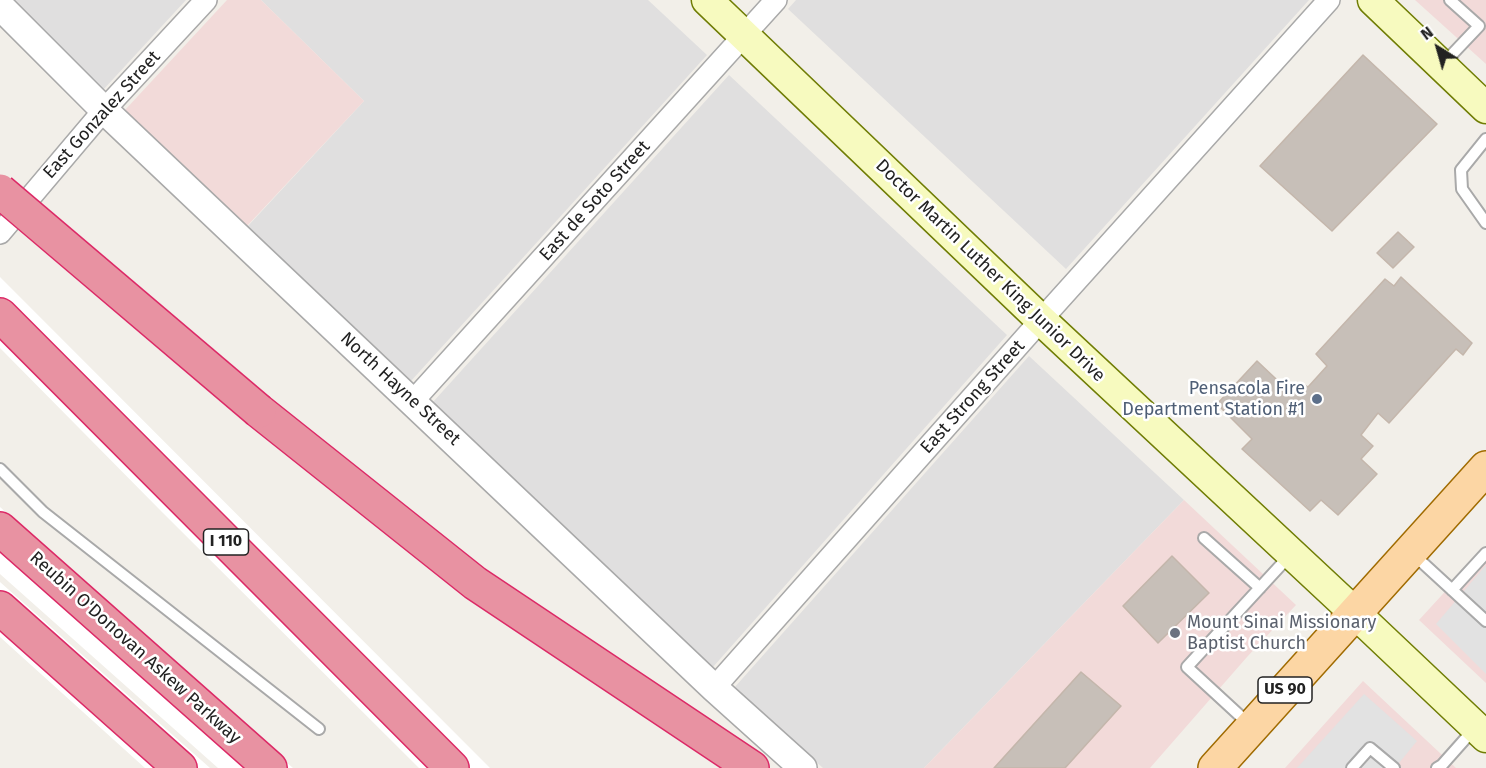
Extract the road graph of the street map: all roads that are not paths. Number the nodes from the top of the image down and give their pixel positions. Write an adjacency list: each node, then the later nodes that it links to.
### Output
1 (207, 0): 11 (street, East Gonzalez Street)
2 (707, 0): 8 (main road, Doctor Martin Luther King Junior Drive)
3 (776, 0): 8 (street, East de Soto Street)
4 (1329, 0): 17 (street, East Strong Street)
5 (1373, 0): 9 (main road)
6 (1449, 0): 9 (lane)
7 (0, 6): 11 (street, North Hayne Street)
8 (744, 36): 17 (main road, Doctor Martin Luther King Junior Drive); 18 (street, East de Soto Street)
9 (1441, 65): 10 (main road)
10 (1486, 108)
11 (104, 110): 15 (street, East Gonzalez Street); 18 (street, North Hayne Street)
12 (1486, 139): 14 (lane)
13 (0, 191): 38 (highway, bridge)
14 (1486, 223)
15 (0, 233)
16 (0, 315): 37 (highway, I 110)
17 (1041, 320): 25 (main road, Doctor Martin Luther King Junior Drive); 31 (street, East Strong Street)
18 (413, 401): 31 (street, North Hayne Street)
19 (0, 470): 33 (lane)
20 (1479, 481): 23 (main road, US 90)
21 (0, 528): 36 (highway, Reubin O'Donovan Askew Parkway)
22 (1204, 538): 26 (lane)
23 (1411, 552): 27 (lane); 29 (main road, US 90)
24 (1486, 553): 27 (lane)
25 (1291, 554): 26 (lane); 29 (main road, Doctor Martin Luther King Junior Drive)
26 (1260, 588): 32 (lane)
27 (1452, 590): 30 (lane)
28 (0, 608): 35 (highway)
29 (1355, 613): 32 (main road, US 90); 34 (main road, Doctor Martin Luther King Junior Drive)
30 (1486, 621)
31 (714, 688): 39 (street, North Hayne Street)
32 (1252, 727): 40 (main road, US 90)
33 (319, 729)
34 (1481, 732): 43 (lane)
35 (180, 768)
36 (270, 768)
37 (452, 768)
38 (752, 768)
39 (803, 768)
40 (1215, 768)
41 (1352, 768): 42 (lane)
42 (1394, 768)
43 (1437, 768)

